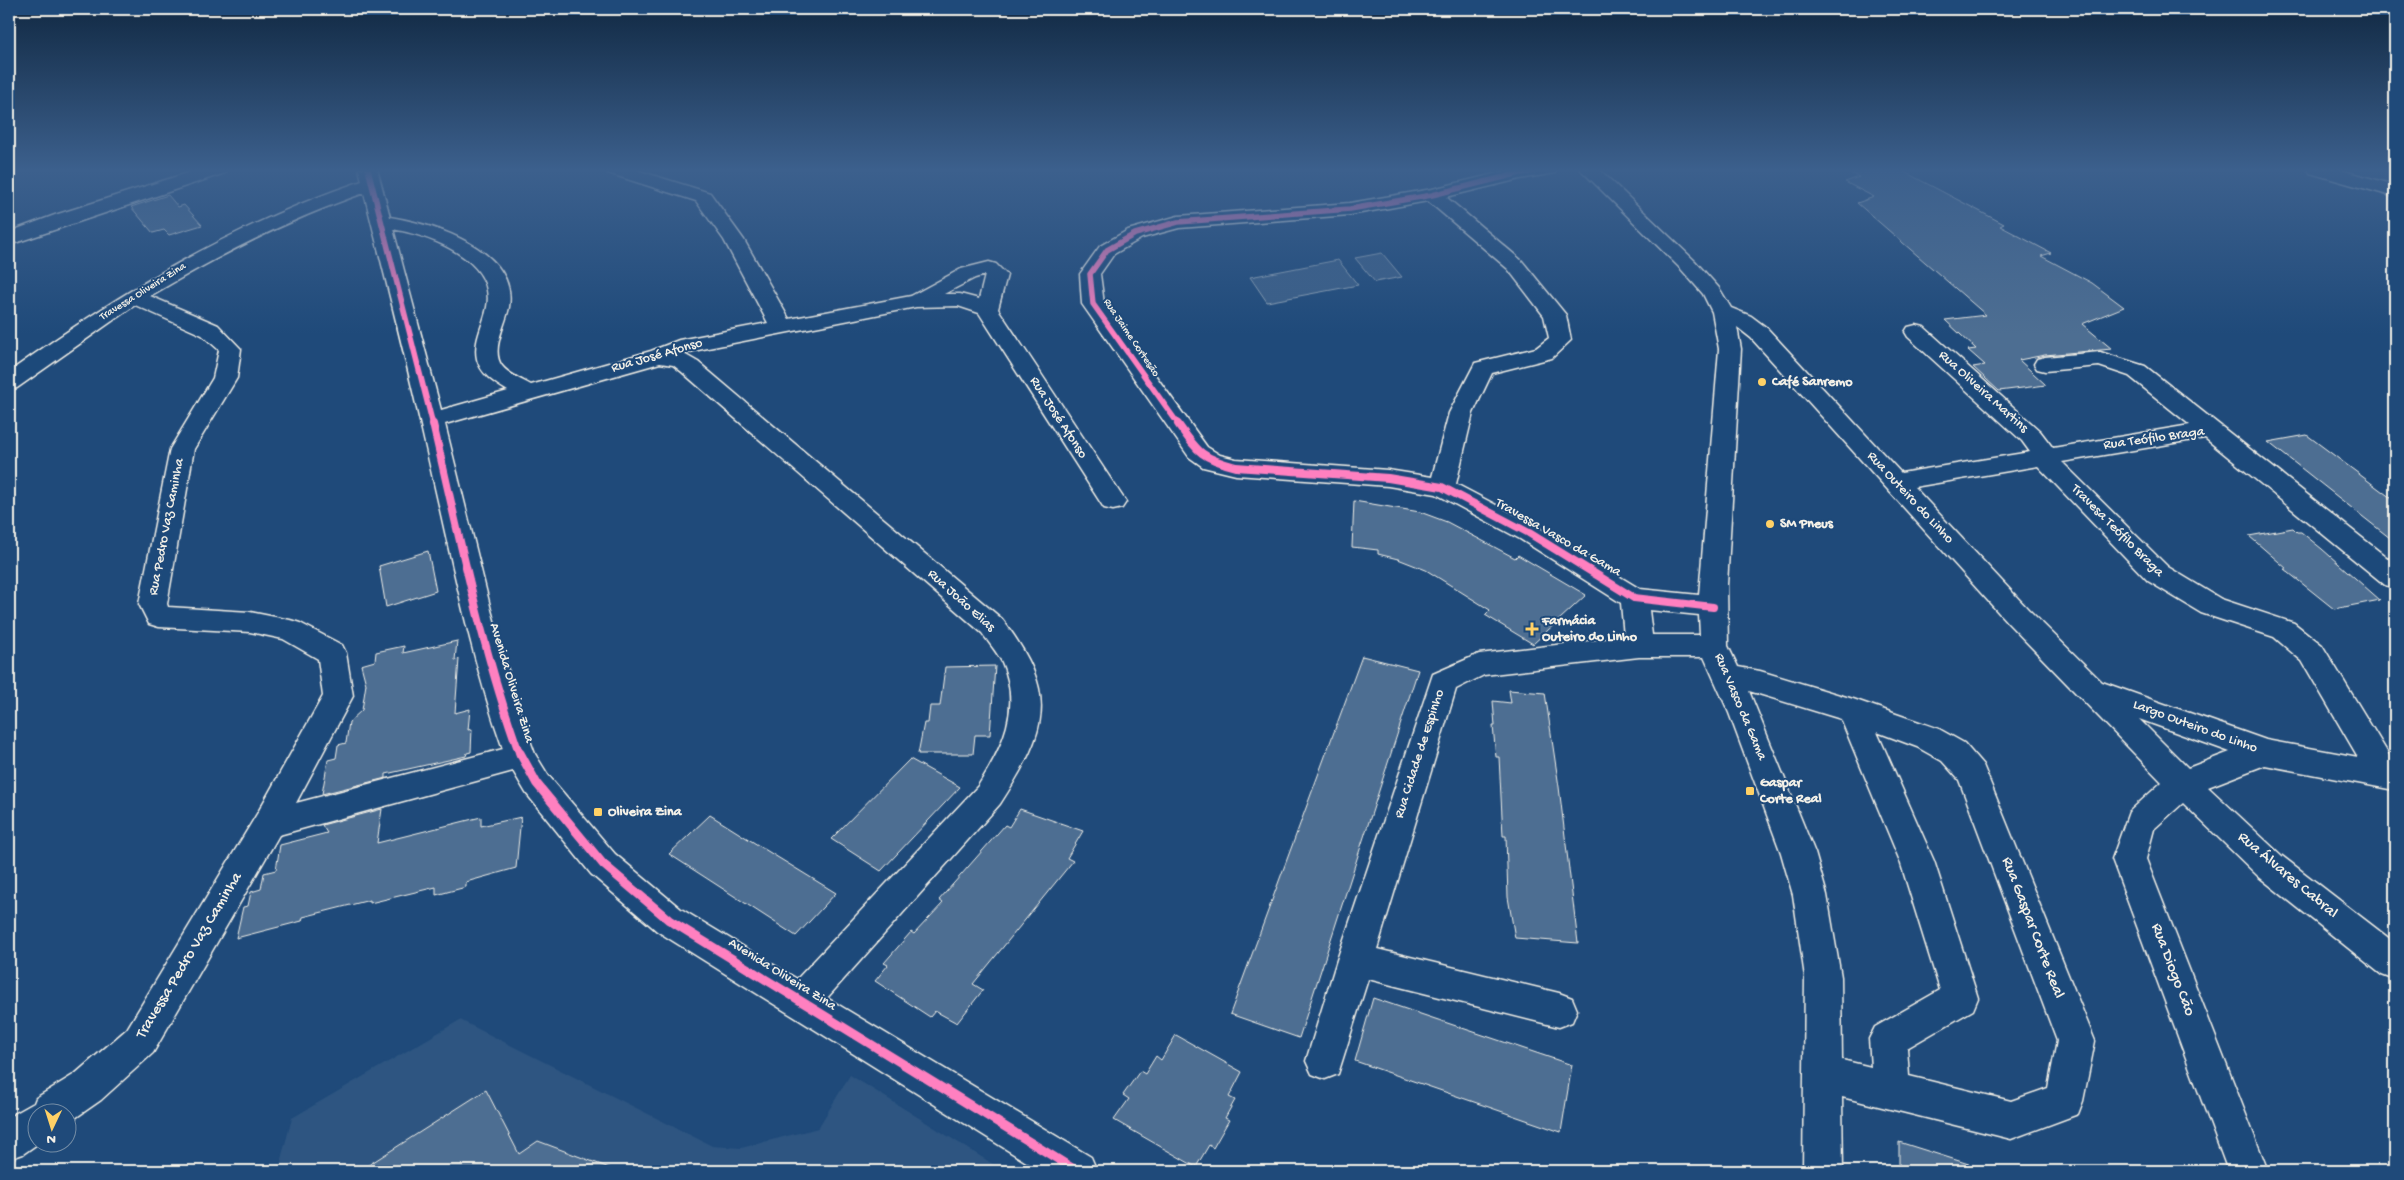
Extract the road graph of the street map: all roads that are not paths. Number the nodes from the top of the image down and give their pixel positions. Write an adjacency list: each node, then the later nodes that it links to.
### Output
1 (26, 224): 10 (street)
2 (49, 224): 11 (street)
3 (266, 224): 12 (street, Travessa Oliveira Zina)
4 (383, 224): 24 (street, Avenida Oliveira Zina)
5 (405, 224): 23 (street)
6 (723, 224): 16 (street)
7 (1171, 224): 28 (street, Rua Jaime Cortesão)
8 (1466, 224): 28 (street)
9 (1646, 224): 15 (street, Rua Vasco da Gama)
10 (9, 230)
11 (9, 239)
12 (134, 297): 22 (street, Travessa Oliveira Zina); 42 (street, Rua Pedro Vaz Caminha)
13 (916, 301): 14 (street, Rua José Afonso); 14 (street, Rua José Afonso); 16 (street, Rua José Afonso)
14 (988, 309): 29 (street, Rua José Afonso)
15 (1724, 312): 27 (street, Rua Outeiro do Linho); 32 (street, Rua Vasco da Gama)
16 (779, 326): 18 (street, Rua José Afonso)
17 (1916, 332): 26 (street, Rua Oliveira Martins)
18 (707, 342): 19 (street, Rua José Afonso); 21 (street)
19 (659, 356): 21 (street, Rua João Elias); 23 (street, Rua José Afonso)
20 (2045, 364): 25 (street)
21 (690, 367): 45 (street, Rua João Elias)
22 (9, 383)
23 (529, 393): 24 (street, Rua José Afonso)
24 (432, 420): 39 (street, Avenida Oliveira Zina)
25 (2208, 430): 26 (street, Rua Teófilo Braga); 30 (street, Rua Teófilo Braga)
26 (2046, 455): 27 (street, Rua Teófilo Braga); 40 (street, Travesa Teófilo Braga)
27 (1895, 482): 36 (street, Rua Outeiro do Linho)
28 (1442, 487): 31 (street, Travessa Vasco da Gama)
29 (1113, 502)
30 (2395, 578)
31 (1634, 598): 32 (street); 33 (street)
32 (1713, 607): 34 (street, Rua Vasco da Gama)
33 (1639, 646): 34 (street, Rua Cidade de Espinho); 43 (street, Rua Cidade de Espinho)
34 (1714, 646): 35 (street, Rua Vasco da Gama)
35 (1729, 677): 37 (street, Rua Gaspar Corte Real); 48 (street, Rua Vasco da Gama)
36 (2094, 690): 38 (street, Largo Outeiro do Linho); 41 (street, Largo Outeiro do Linho)
37 (1853, 711): 49 (street); 49 (street, Rua Gaspar Corte Real)
38 (2264, 752): 40 (street); 41 (street, Largo Outeiro do Linho)
39 (521, 757): 42 (street); 45 (street, Avenida Oliveira Zina)
40 (2389, 775)
41 (2183, 783): 44 (street, Rua Álvares Cabral); 55 (street, Rua Diogo Cão)
42 (268, 824): 50 (street, Travessa Pedro Vaz Caminha)
43 (1355, 960): 46 (street); 47 (street, Rua Cidade de Espinho)
44 (2395, 964)
45 (800, 1002): 53 (street, Avenida Oliveira Zina)
46 (1558, 1010)
47 (1325, 1061)
48 (1824, 1074): 49 (street, Rua Gaspar Corte Real); 54 (street, Rua Vasco da Gama)
49 (1892, 1092)
50 (65, 1102)
51 (28, 1128): 52 (street)
52 (9, 1140)
53 (1077, 1171)
54 (1824, 1171)
55 (2248, 1171)

